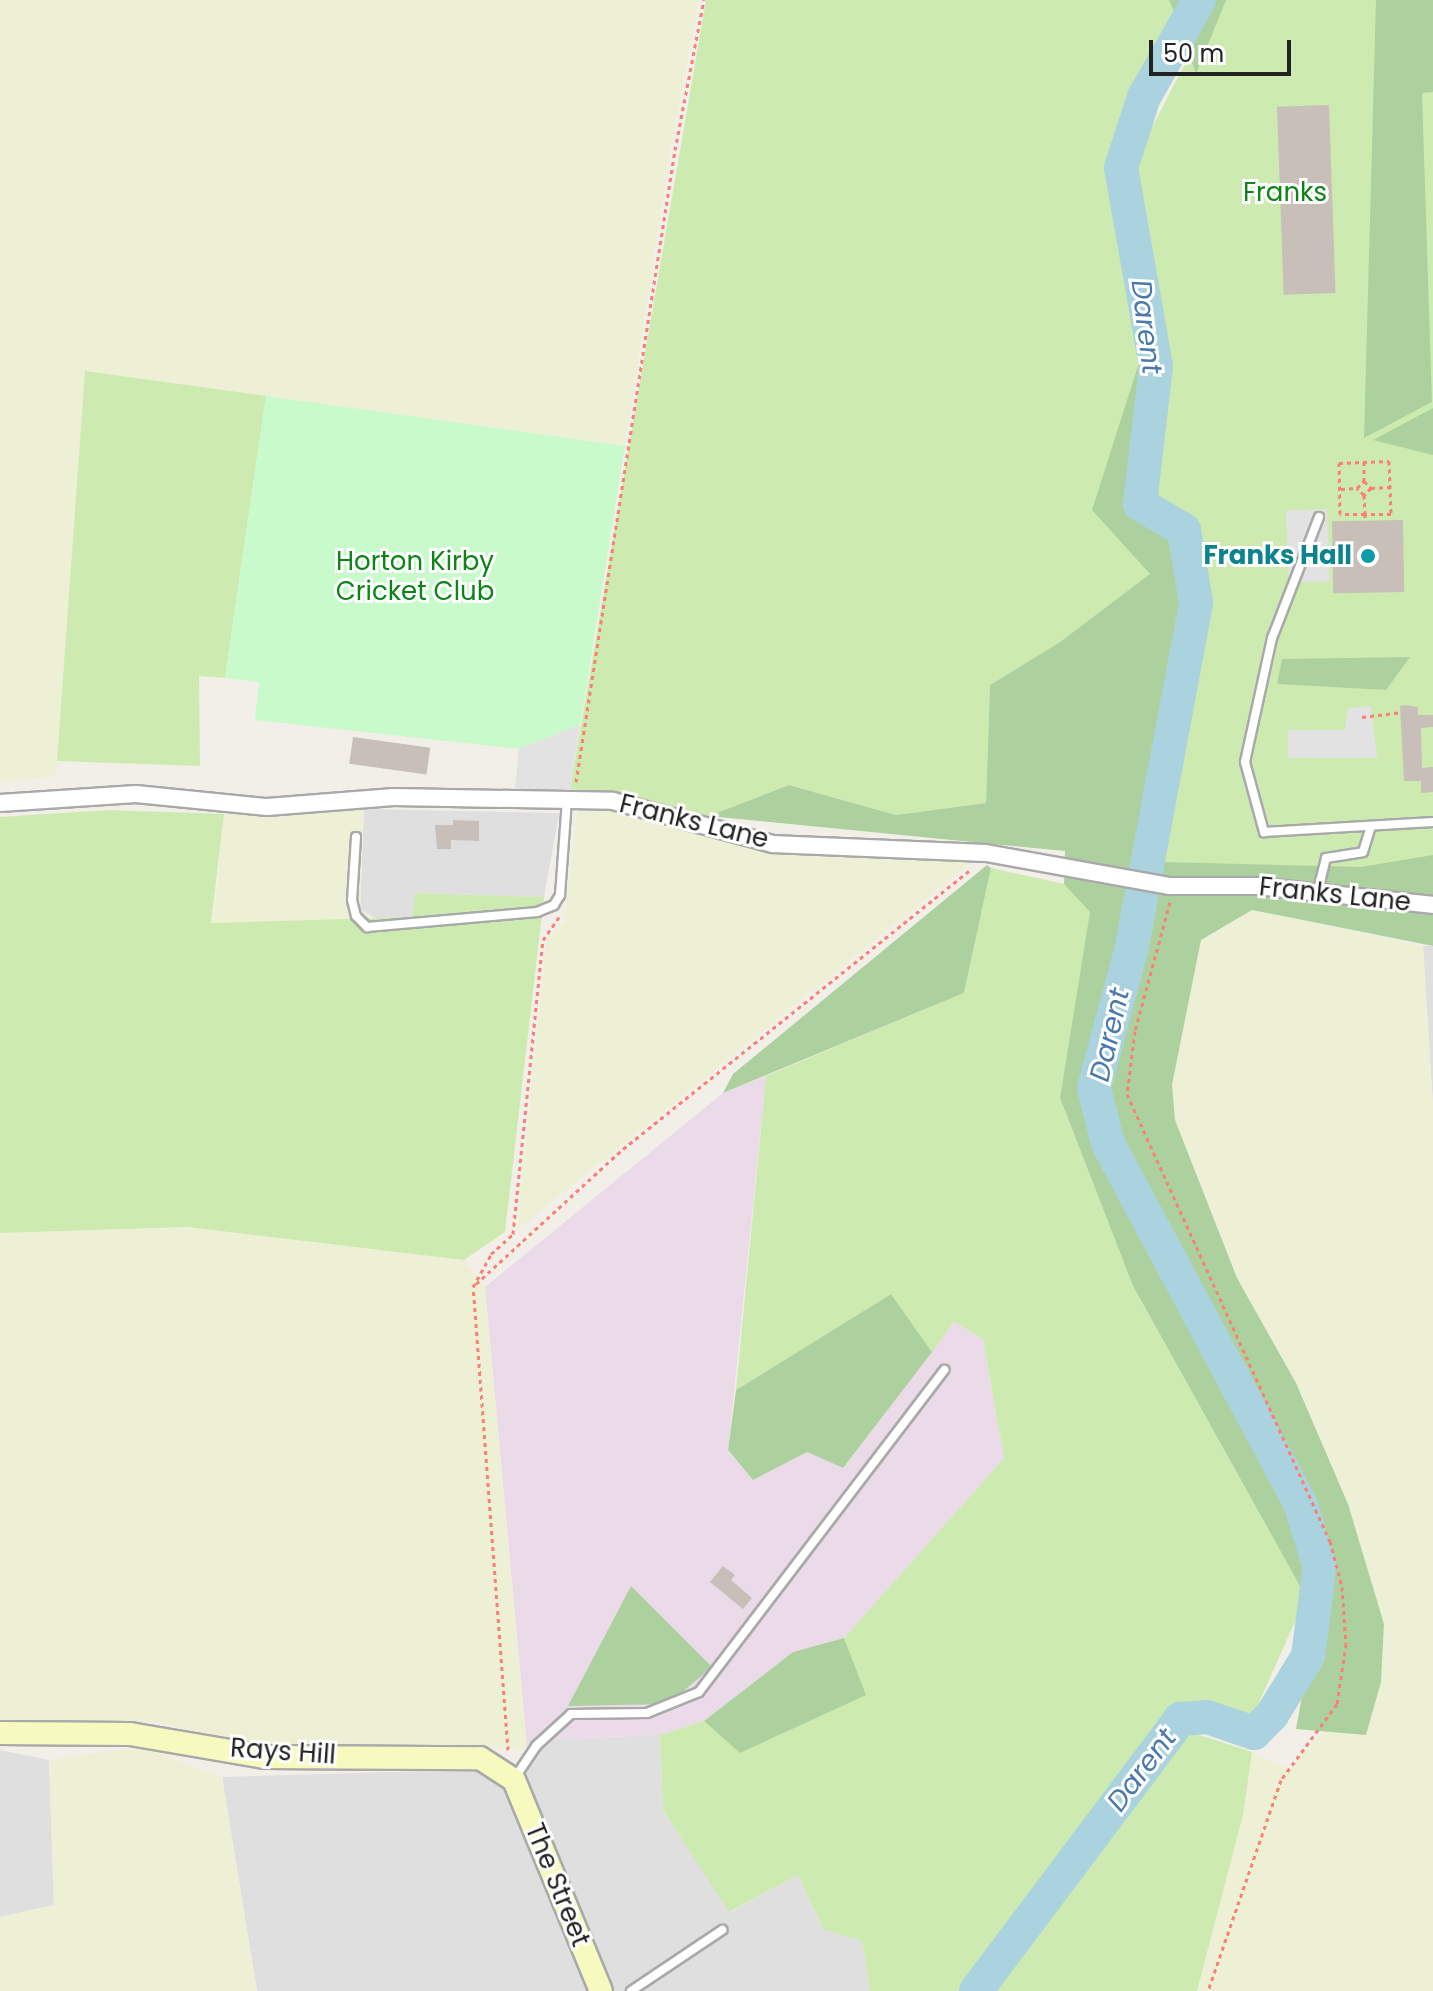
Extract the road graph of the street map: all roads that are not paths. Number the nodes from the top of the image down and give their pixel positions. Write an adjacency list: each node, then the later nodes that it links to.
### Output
1 (1319, 517): 5 (lane)
2 (570, 798): 3 (street, Franks Lane); 6 (lane); 7 (street, Franks Lane)
3 (0, 803)
4 (1433, 822): 5 (lane)
5 (1370, 829): 7 (lane)
6 (356, 837)
7 (1317, 895): 8 (street, Franks Lane)
8 (1433, 905)
9 (944, 1370): 11 (lane)
10 (0, 1733): 11 (street, Rays Hill)
11 (514, 1780): 13 (street, The Street)
12 (722, 1930): 14 (lane)
13 (601, 1991)
14 (631, 1991)

